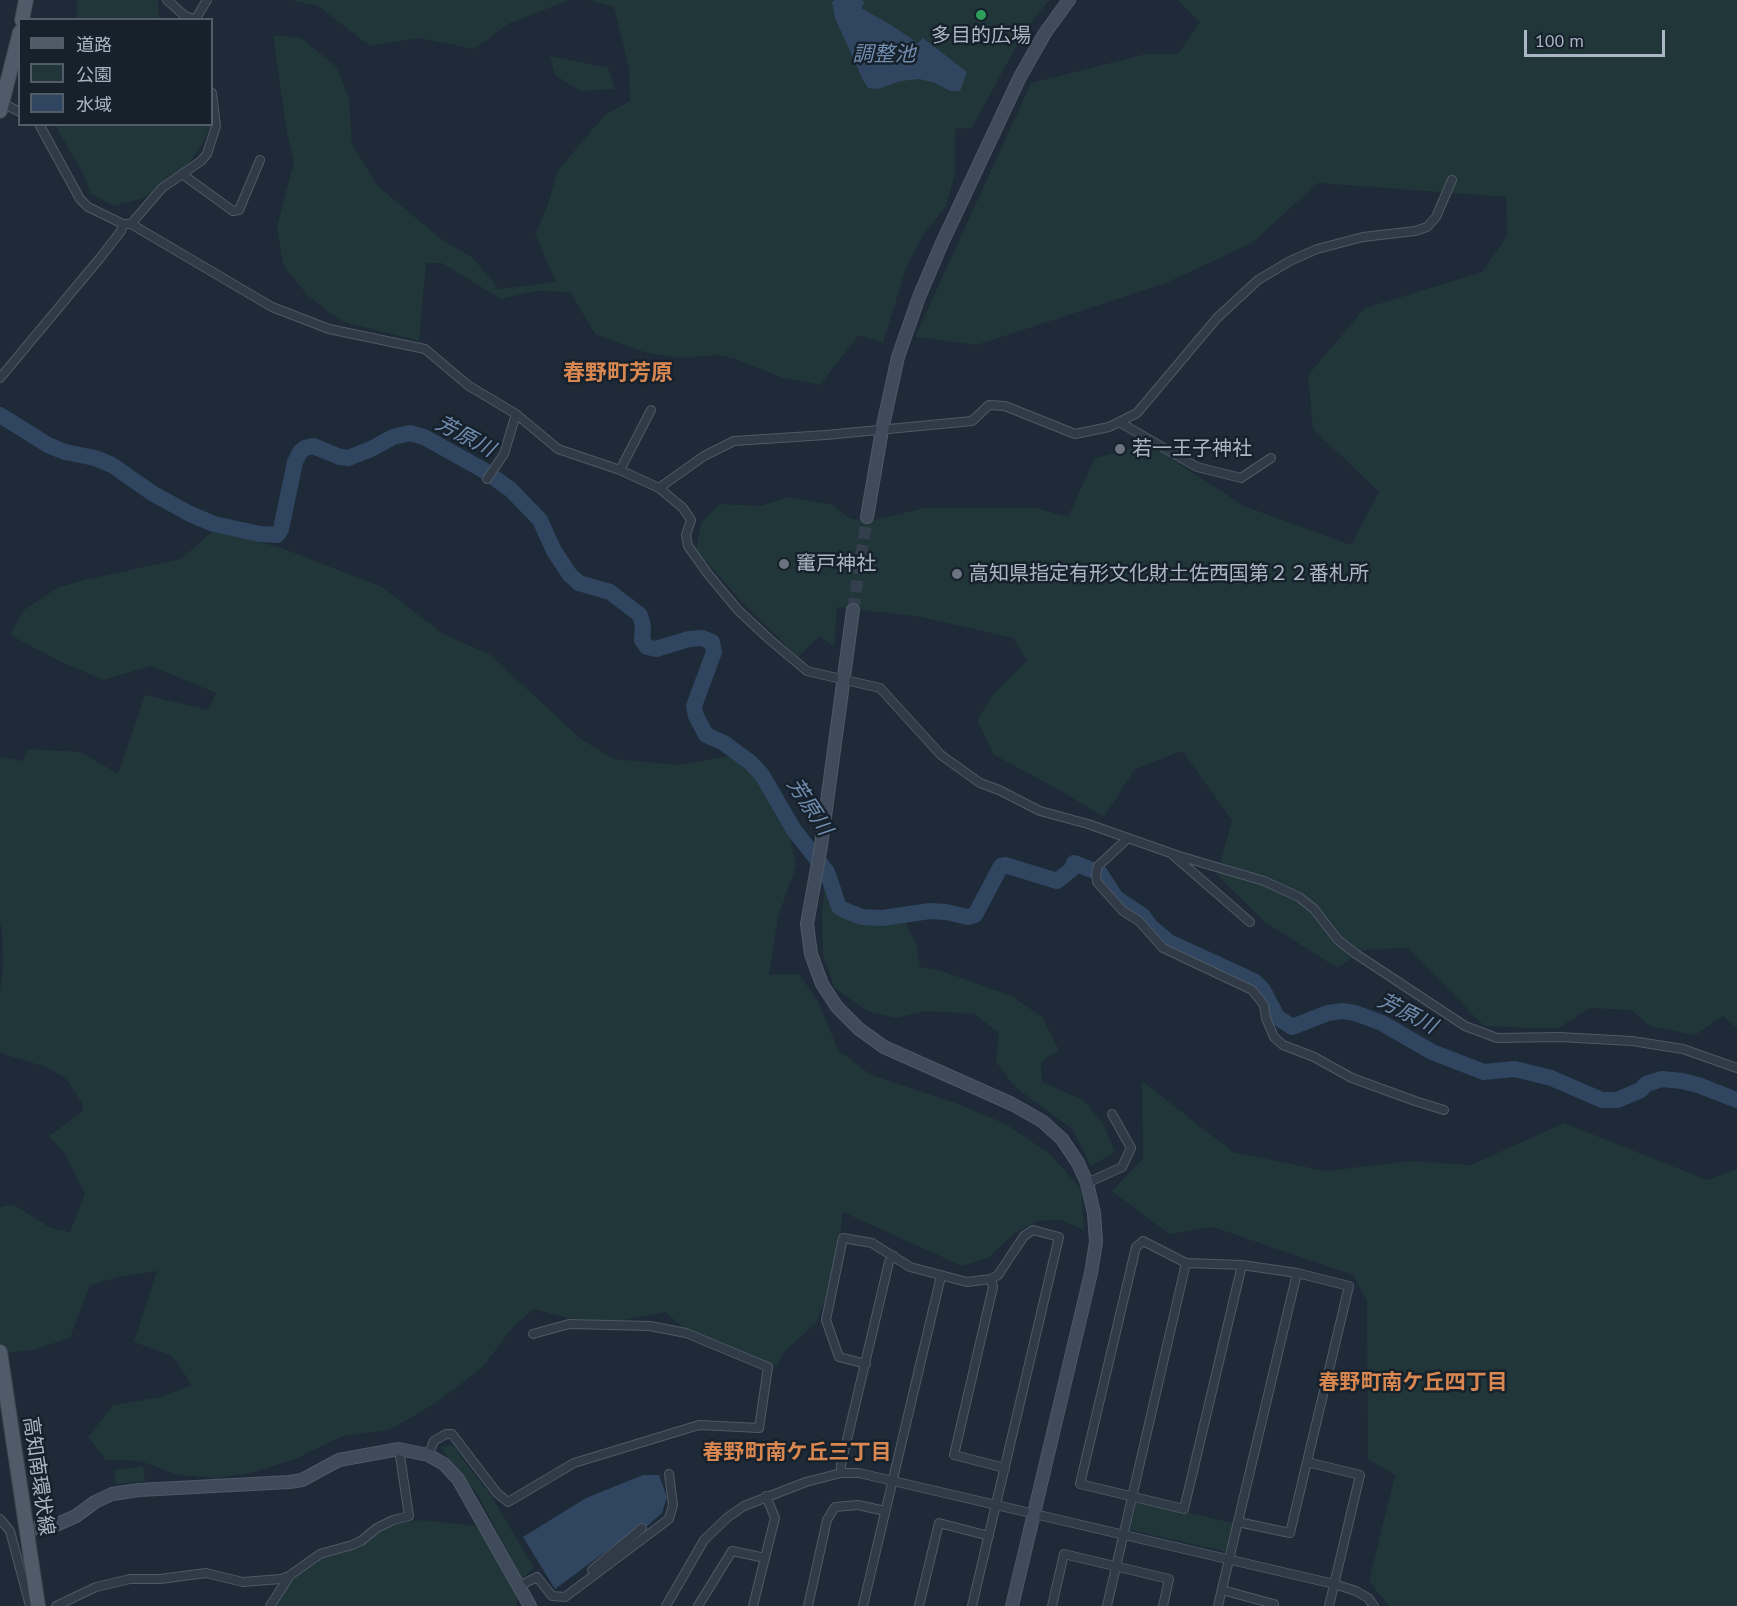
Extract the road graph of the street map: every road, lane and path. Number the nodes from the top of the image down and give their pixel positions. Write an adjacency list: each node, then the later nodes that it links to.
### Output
1 (26, 0): 5 (main road)
2 (167, 0): 6 (street)
3 (207, 0): 7 (street)
4 (1069, 0): 21 (street)
5 (22, 18)
6 (190, 18)
7 (196, 18)
8 (18, 40): 9 (main road)
9 (2, 100): 11 (street)
10 (213, 101): 14 (street)
11 (18, 111)
12 (40, 126): 16 (street)
13 (260, 160): 14 (street)
14 (182, 174): 16 (street)
15 (1452, 180): 20 (street)
16 (127, 224): 17 (street); 19 (street)
17 (0, 378)
18 (651, 410): 23 (street)
19 (516, 414): 23 (street); 24 (street)
20 (1119, 422): 21 (street); 22 (street)
21 (882, 430): 25 (street); 26 (street)
22 (1271, 458)
23 (620, 470): 25 (street)
24 (490, 476)
25 (659, 489): 28 (street)
26 (867, 517)
27 (853, 610): 28 (street)
28 (844, 681): 29 (street); 35 (street)
29 (1127, 839): 30 (street); 33 (street)
30 (1171, 853): 31 (street); 32 (street)
31 (1250, 922)
32 (1737, 1068)
33 (1444, 1110)
34 (1112, 1114): 35 (street)
35 (1088, 1183): 56 (street)
36 (894, 1256): 40 (street); 44 (street); 44 (street)
37 (1186, 1263): 38 (street); 53 (street); 53 (street)
38 (1242, 1265): 39 (street); 53 (street)
39 (1297, 1273): 47 (street); 58 (street)
40 (941, 1276): 41 (street); 51 (street)
41 (991, 1279): 48 (street); 48 (street)
42 (533, 1334): 46 (street)
43 (0, 1352): 60 (main road, 高知南環状線)
44 (866, 1364): 49 (street)
45 (399, 1449): 46 (street); 60 (street); 66 (street)
46 (428, 1455): 68 (street)
47 (1307, 1462): 58 (street); 67 (street)
48 (1005, 1468): 54 (street)
49 (841, 1473): 51 (street); 52 (street)
50 (669, 1474): 70 (street)
51 (893, 1481): 54 (street); 55 (street)
52 (766, 1496): 63 (street); 76 (street)
53 (1133, 1497): 61 (street)
54 (997, 1505): 56 (street); 62 (street)
55 (885, 1512): 79 (street); 80 (street)
56 (1034, 1514): 61 (street); 83 (street)
57 (0, 1519): 71 (street)
58 (1238, 1522): 64 (street)
59 (642, 1528): 70 (street)
60 (26, 1530): 72 (main road, 高知南環状線)
61 (1124, 1535): 64 (street); 65 (street)
62 (989, 1536): 81 (street); 82 (street)
63 (765, 1558): 77 (street); 78 (street)
64 (1229, 1559): 67 (street); 69 (street)
65 (1116, 1567): 84 (street); 85 (street); 86 (street)
66 (289, 1576): 73 (street); 74 (street)
67 (1334, 1584): 89 (street); 90 (street)
68 (519, 1586): 70 (street); 75 (street)
69 (1222, 1590): 87 (street); 88 (street)
70 (573, 1591)
71 (30, 1606)
72 (38, 1606)
73 (56, 1606)
74 (270, 1606)
75 (530, 1606)
76 (666, 1606)
77 (698, 1606)
78 (753, 1606)
79 (808, 1606)
80 (863, 1606)
81 (918, 1606)
82 (972, 1606)
83 (1012, 1606)
84 (1052, 1606)
85 (1107, 1606)
86 (1163, 1606)
87 (1218, 1606)
88 (1273, 1606)
89 (1329, 1606)
90 (1374, 1606)

